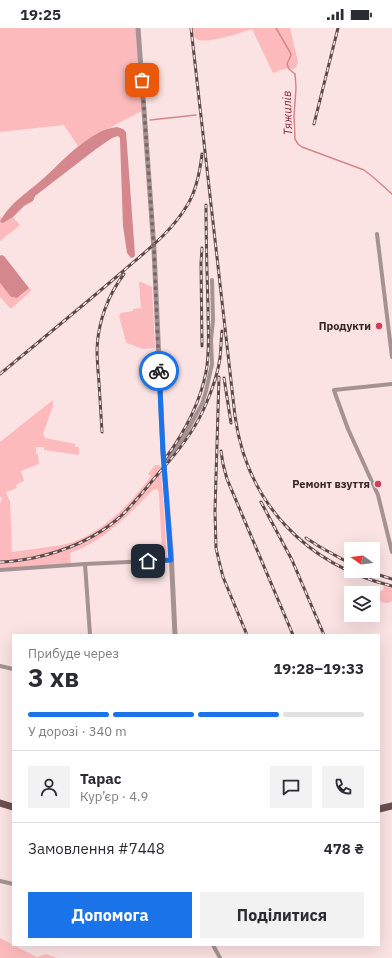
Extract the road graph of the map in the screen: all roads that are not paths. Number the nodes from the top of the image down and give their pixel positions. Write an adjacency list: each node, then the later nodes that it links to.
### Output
1 (138, 28): 6 (street)
2 (377, 234): 4 (street)
3 (212, 280): 6 (street)
4 (392, 356)
5 (392, 383): 7 (street)
6 (164, 463): 8 (street)
7 (392, 552)
8 (171, 560): 9 (street); 12 (street)
9 (85, 564): 10 (street); 11 (street)
10 (0, 570)
11 (90, 634)
12 (175, 634)
13 (0, 666): 14 (street)
14 (12, 670)
15 (0, 803): 17 (main road)
16 (392, 806): 18 (main road)
17 (12, 807)
18 (380, 809)
19 (0, 881): 20 (street)
20 (12, 884)
21 (214, 946): 22 (street)
22 (220, 958)

